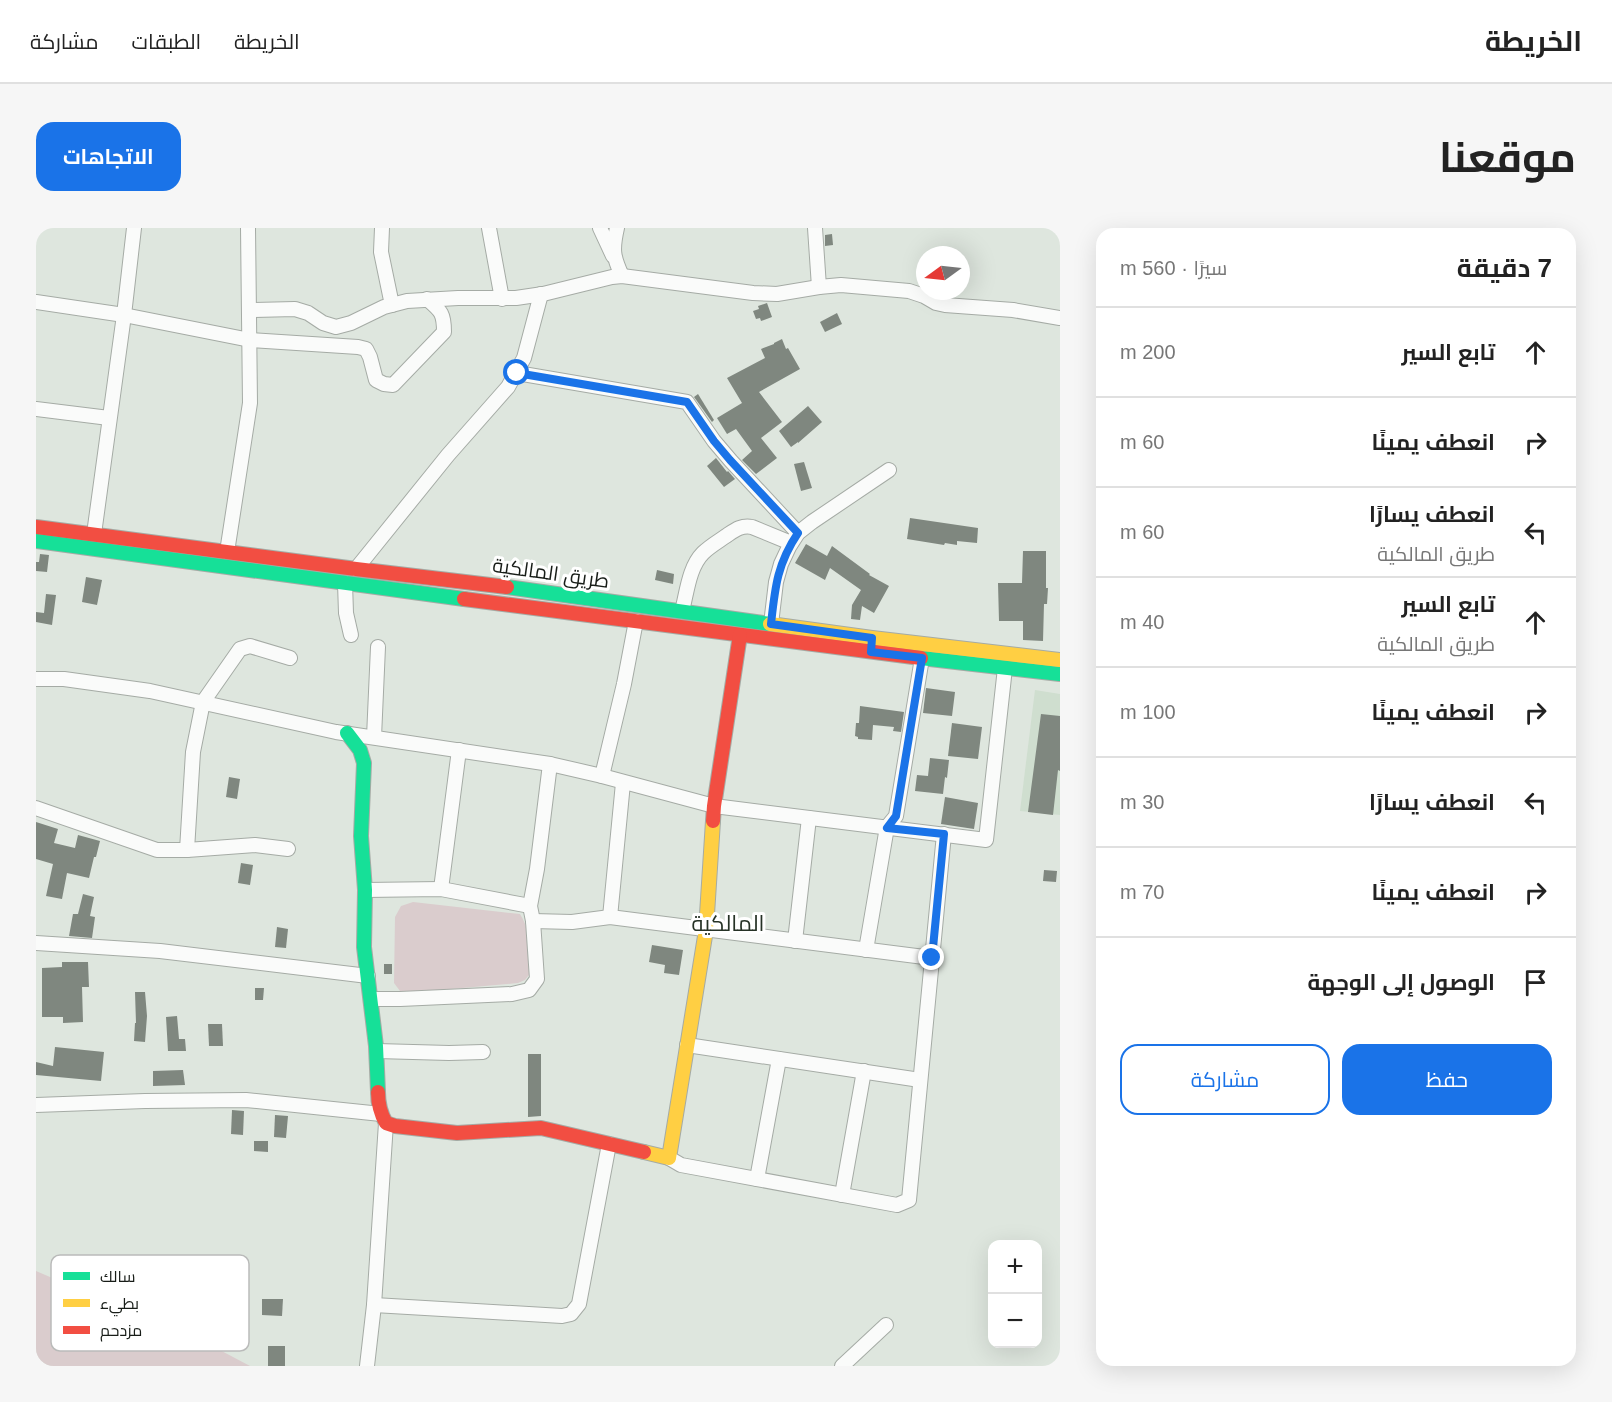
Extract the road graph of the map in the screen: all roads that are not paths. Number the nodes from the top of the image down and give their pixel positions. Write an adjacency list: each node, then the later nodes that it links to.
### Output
1 (134, 228): 17 (street)
2 (248, 228): 16 (street)
3 (382, 228): 15 (street)
4 (489, 228): 13 (street)
5 (600, 228): 8 (street)
6 (617, 228): 8 (street)
7 (815, 228): 10 (street)
8 (614, 258): 9 (street)
9 (622, 276): 10 (street); 11 (street)
10 (819, 287): 18 (street)
11 (541, 294): 13 (street); 20 (street)
12 (428, 299): 13 (street); 15 (street); 19 (street)
13 (502, 299)
14 (36, 302): 17 (street)
15 (392, 305): 16 (street)
16 (249, 310): 19 (street)
17 (124, 315): 19 (street); 22 (street)
18 (1060, 318)
19 (250, 340): 28 (street)
20 (517, 373): 25 (street); 30 (street)
21 (36, 409): 22 (street)
22 (109, 418): 27 (street)
23 (889, 470): 25 (street)
24 (36, 527): 27 (main road, طريق المالكية)
25 (795, 538): 34 (street); 36 (street)
26 (36, 541): 27 (main road, طريق المالكية)
27 (93, 541): 29 (main road, طريق المالكية)
28 (227, 552): 29 (main road, طريق المالكية); 30 (main road, طريق المالكية)
29 (201, 556): 31 (main road, طريق المالكية)
30 (356, 569): 32 (main road, طريق المالكية)
31 (345, 583): 33 (main road, طريق المالكية); 37 (street)
32 (518, 588): 33 (main road); 34 (main road, طريق المالكية)
33 (515, 606): 35 (main road, طريق المالكية)
34 (682, 611): 36 (main road, طريق المالكية)
35 (636, 621): 38 (main road, طريق المالكية); 54 (street)
36 (771, 624): 39 (main road, طريق المالكية)
37 (351, 635)
38 (740, 635): 39 (main road, طريق المالكية); 56 (main road)
39 (872, 645): 41 (main road, طريق المالكية); 43 (main road, طريق المالكية)
40 (378, 646): 51 (street)
41 (992, 651): 44 (main road, طريق المالكية); 45 (main road)
42 (290, 658): 49 (street)
43 (922, 658): 45 (main road, طريق المالكية); 59 (street)
44 (1060, 660)
45 (989, 666): 46 (main road, طريق المالكية)
46 (1005, 668): 47 (main road, طريق المالكية); 60 (street)
47 (1060, 674)
48 (36, 679): 49 (street)
49 (203, 702): 50 (street); 62 (street)
50 (347, 733): 51 (street); 64 (main road)
51 (374, 737): 52 (street)
52 (459, 750): 53 (street); 63 (street)
53 (550, 764): 54 (street); 65 (street)
54 (602, 776): 55 (street)
55 (624, 783): 56 (street); 66 (street)
56 (714, 806): 58 (street); 68 (main road)
57 (36, 808): 62 (street)
58 (808, 818): 59 (street); 69 (street)
59 (887, 828): 60 (street); 71 (street)
60 (944, 834): 72 (street)
61 (288, 849): 62 (street)
62 (187, 850)
63 (441, 889): 64 (street); 65 (street)
64 (364, 890): 73 (main road)
65 (530, 906): 67 (street)
66 (610, 917): 67 (street); 68 (street)
67 (533, 921): 74 (street)
68 (706, 930): 69 (street); 75 (main road)
69 (795, 941): 71 (street)
70 (36, 943): 73 (street)
71 (866, 950): 72 (street)
72 (932, 958): 80 (street)
73 (368, 976): 74 (main road)
74 (371, 999): 76 (main road)
75 (687, 1045): 78 (street); 84 (main road)
76 (377, 1051): 77 (street); 82 (main road)
77 (483, 1052)
78 (779, 1059): 79 (street); 85 (street)
79 (864, 1071): 80 (street); 86 (street)
80 (920, 1080): 86 (street)
81 (36, 1105): 82 (street)
82 (384, 1119): 83 (main road); 87 (street)
83 (609, 1144): 84 (main road); 87 (street)
84 (669, 1158): 85 (street)
85 (757, 1179): 86 (street)
86 (842, 1195)
87 (374, 1305): 89 (street)
88 (886, 1325): 90 (street)
89 (367, 1366)
90 (843, 1366)

